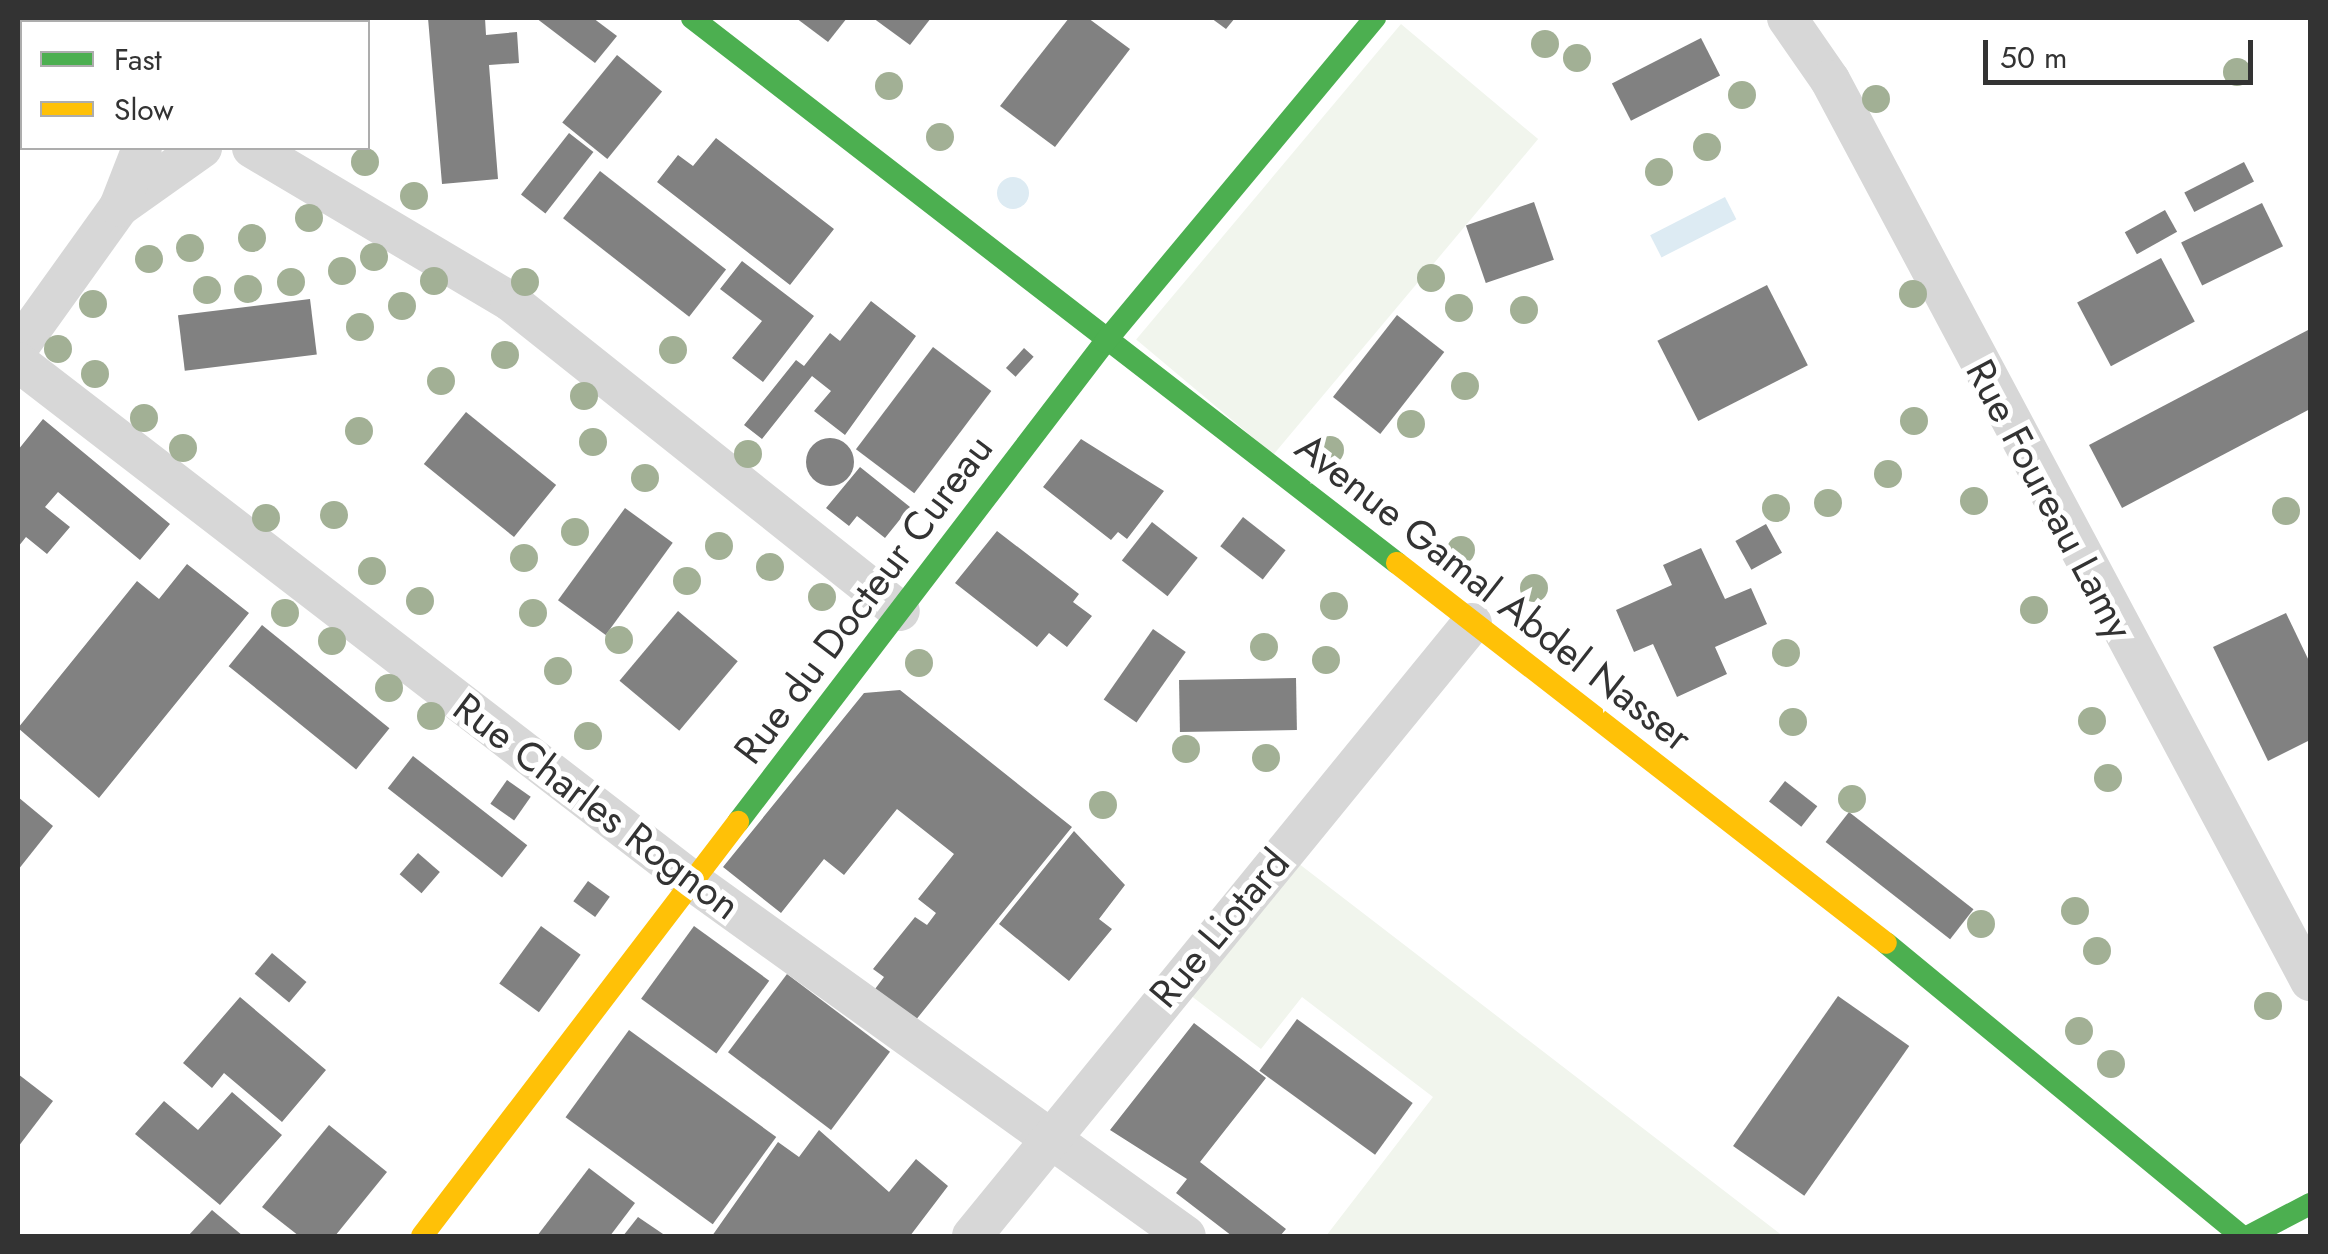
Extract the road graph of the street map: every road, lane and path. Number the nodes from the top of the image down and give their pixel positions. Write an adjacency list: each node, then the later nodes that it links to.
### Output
1 (692, 18): 8 (street, Avenue Gamal Abdel Nasser)
2 (1375, 18): 8 (street, Rue du Docteur Cureau)
3 (1787, 18): 14 (street, Rue Foureau Lamy)
4 (141, 150): 7 (street)
5 (199, 150): 7 (street)
6 (255, 150): 11 (street)
7 (119, 207): 9 (street)
8 (1104, 342): 11 (street, Rue du Docteur Cureau); 12 (street, Avenue Gamal Abdel Nasser)
9 (18, 348)
10 (18, 362): 13 (street, Rue Charles Rognon)
11 (900, 612): 13 (street, Rue du Docteur Cureau)
12 (1472, 623): 15 (street, Rue Liotard); 20 (street, Avenue Gamal Abdel Nasser)
13 (696, 884): 15 (street, Rue Charles Rognon); 17 (street, Rue du Docteur Cureau)
14 (2310, 981)
15 (1048, 1135): 18 (street, Rue Liotard); 19 (street, Rue Charles Rognon)
16 (2310, 1204): 20 (street)
17 (422, 1236)
18 (972, 1236)
19 (1186, 1236)
20 (2245, 1236)

